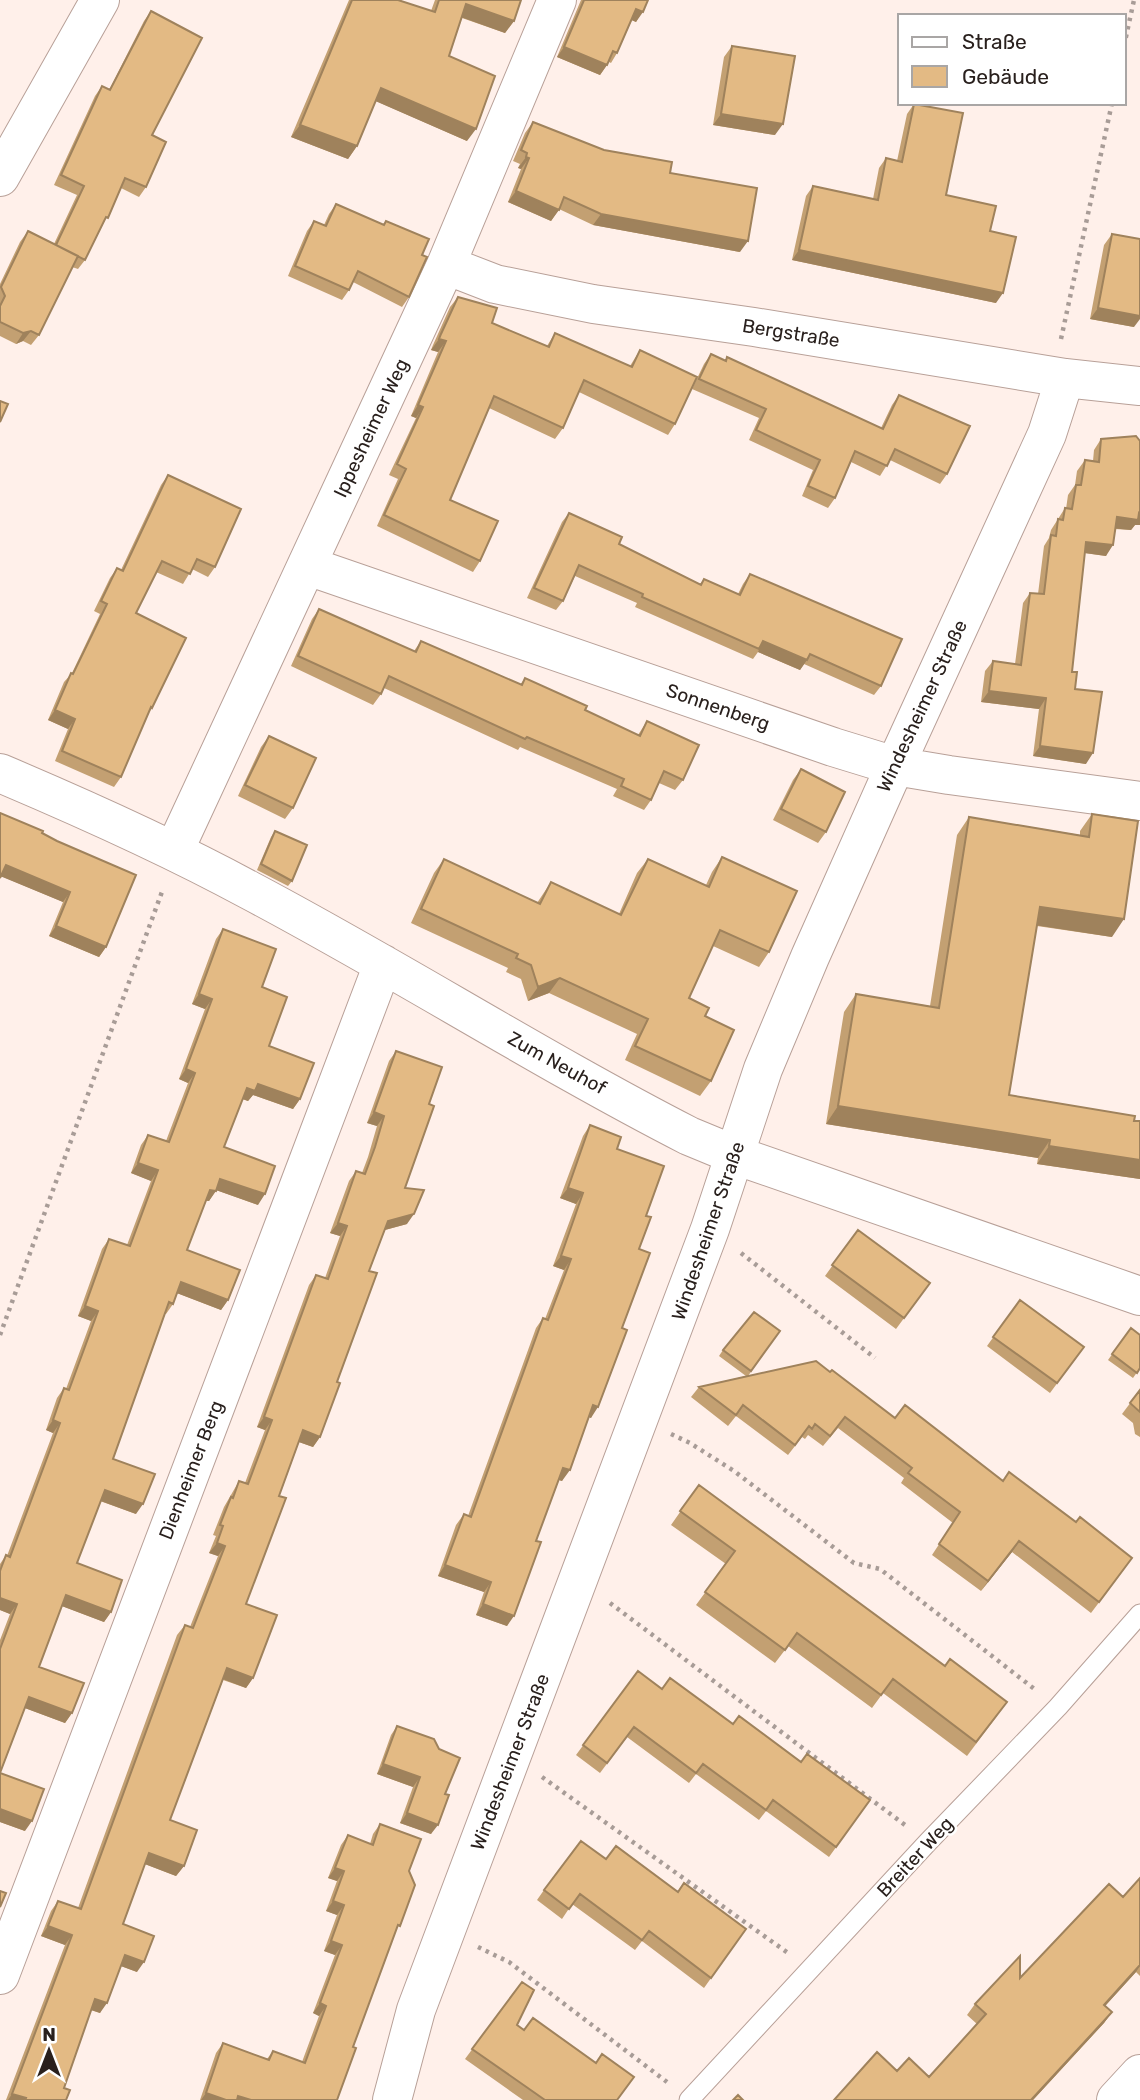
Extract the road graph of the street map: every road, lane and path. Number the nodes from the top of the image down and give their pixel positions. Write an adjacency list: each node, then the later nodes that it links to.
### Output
1 (100, 0): 6 (street)
2 (557, 0): 7 (street, Ippesheimer Weg)
3 (1134, 0): 4 (path)
4 (1126, 37)
5 (1112, 105): 8 (path)
6 (0, 177)
7 (446, 264): 8 (street, Bergstraße); 10 (street, Ippesheimer Weg)
8 (1059, 377): 9 (street, Bergstraße); 11 (street, Windesheimer Straße)
9 (1140, 386)
10 (308, 566): 11 (street, Sonnenberg); 14 (street, Ippesheimer Weg)
11 (895, 766): 13 (street, Sonnenberg); 16 (street, Windesheimer Straße)
12 (0, 773): 14 (street, Zum Neuhof)
13 (1140, 801)
14 (174, 850): 15 (street, Zum Neuhof); 19 (path)
15 (383, 964): 16 (street, Zum Neuhof); 29 (street, Dienheimer Berg)
16 (735, 1155): 17 (street, Windesheimer Straße); 18 (street, Zum Neuhof)
17 (710, 1229): 20 (path); 21 (street, Windesheimer Straße)
18 (1140, 1296)
19 (0, 1335)
20 (875, 1359)
21 (639, 1419): 22 (street, Windesheimer Straße); 24 (path)
22 (575, 1589): 25 (street, Windesheimer Straße); 26 (path)
23 (1140, 1614): 24 (lane, Breiter Weg)
24 (1058, 1707): 26 (lane, Breiter Weg)
25 (511, 1760): 27 (street, Windesheimer Straße); 28 (path)
26 (928, 1842): 28 (lane, Breiter Weg)
27 (443, 1938): 31 (street, Windesheimer Straße); 32 (path)
28 (811, 1970): 32 (lane, Breiter Weg)
29 (0, 1975)
30 (1140, 2074): 33 (street)
31 (392, 2100)
32 (690, 2100)
33 (1116, 2100)

